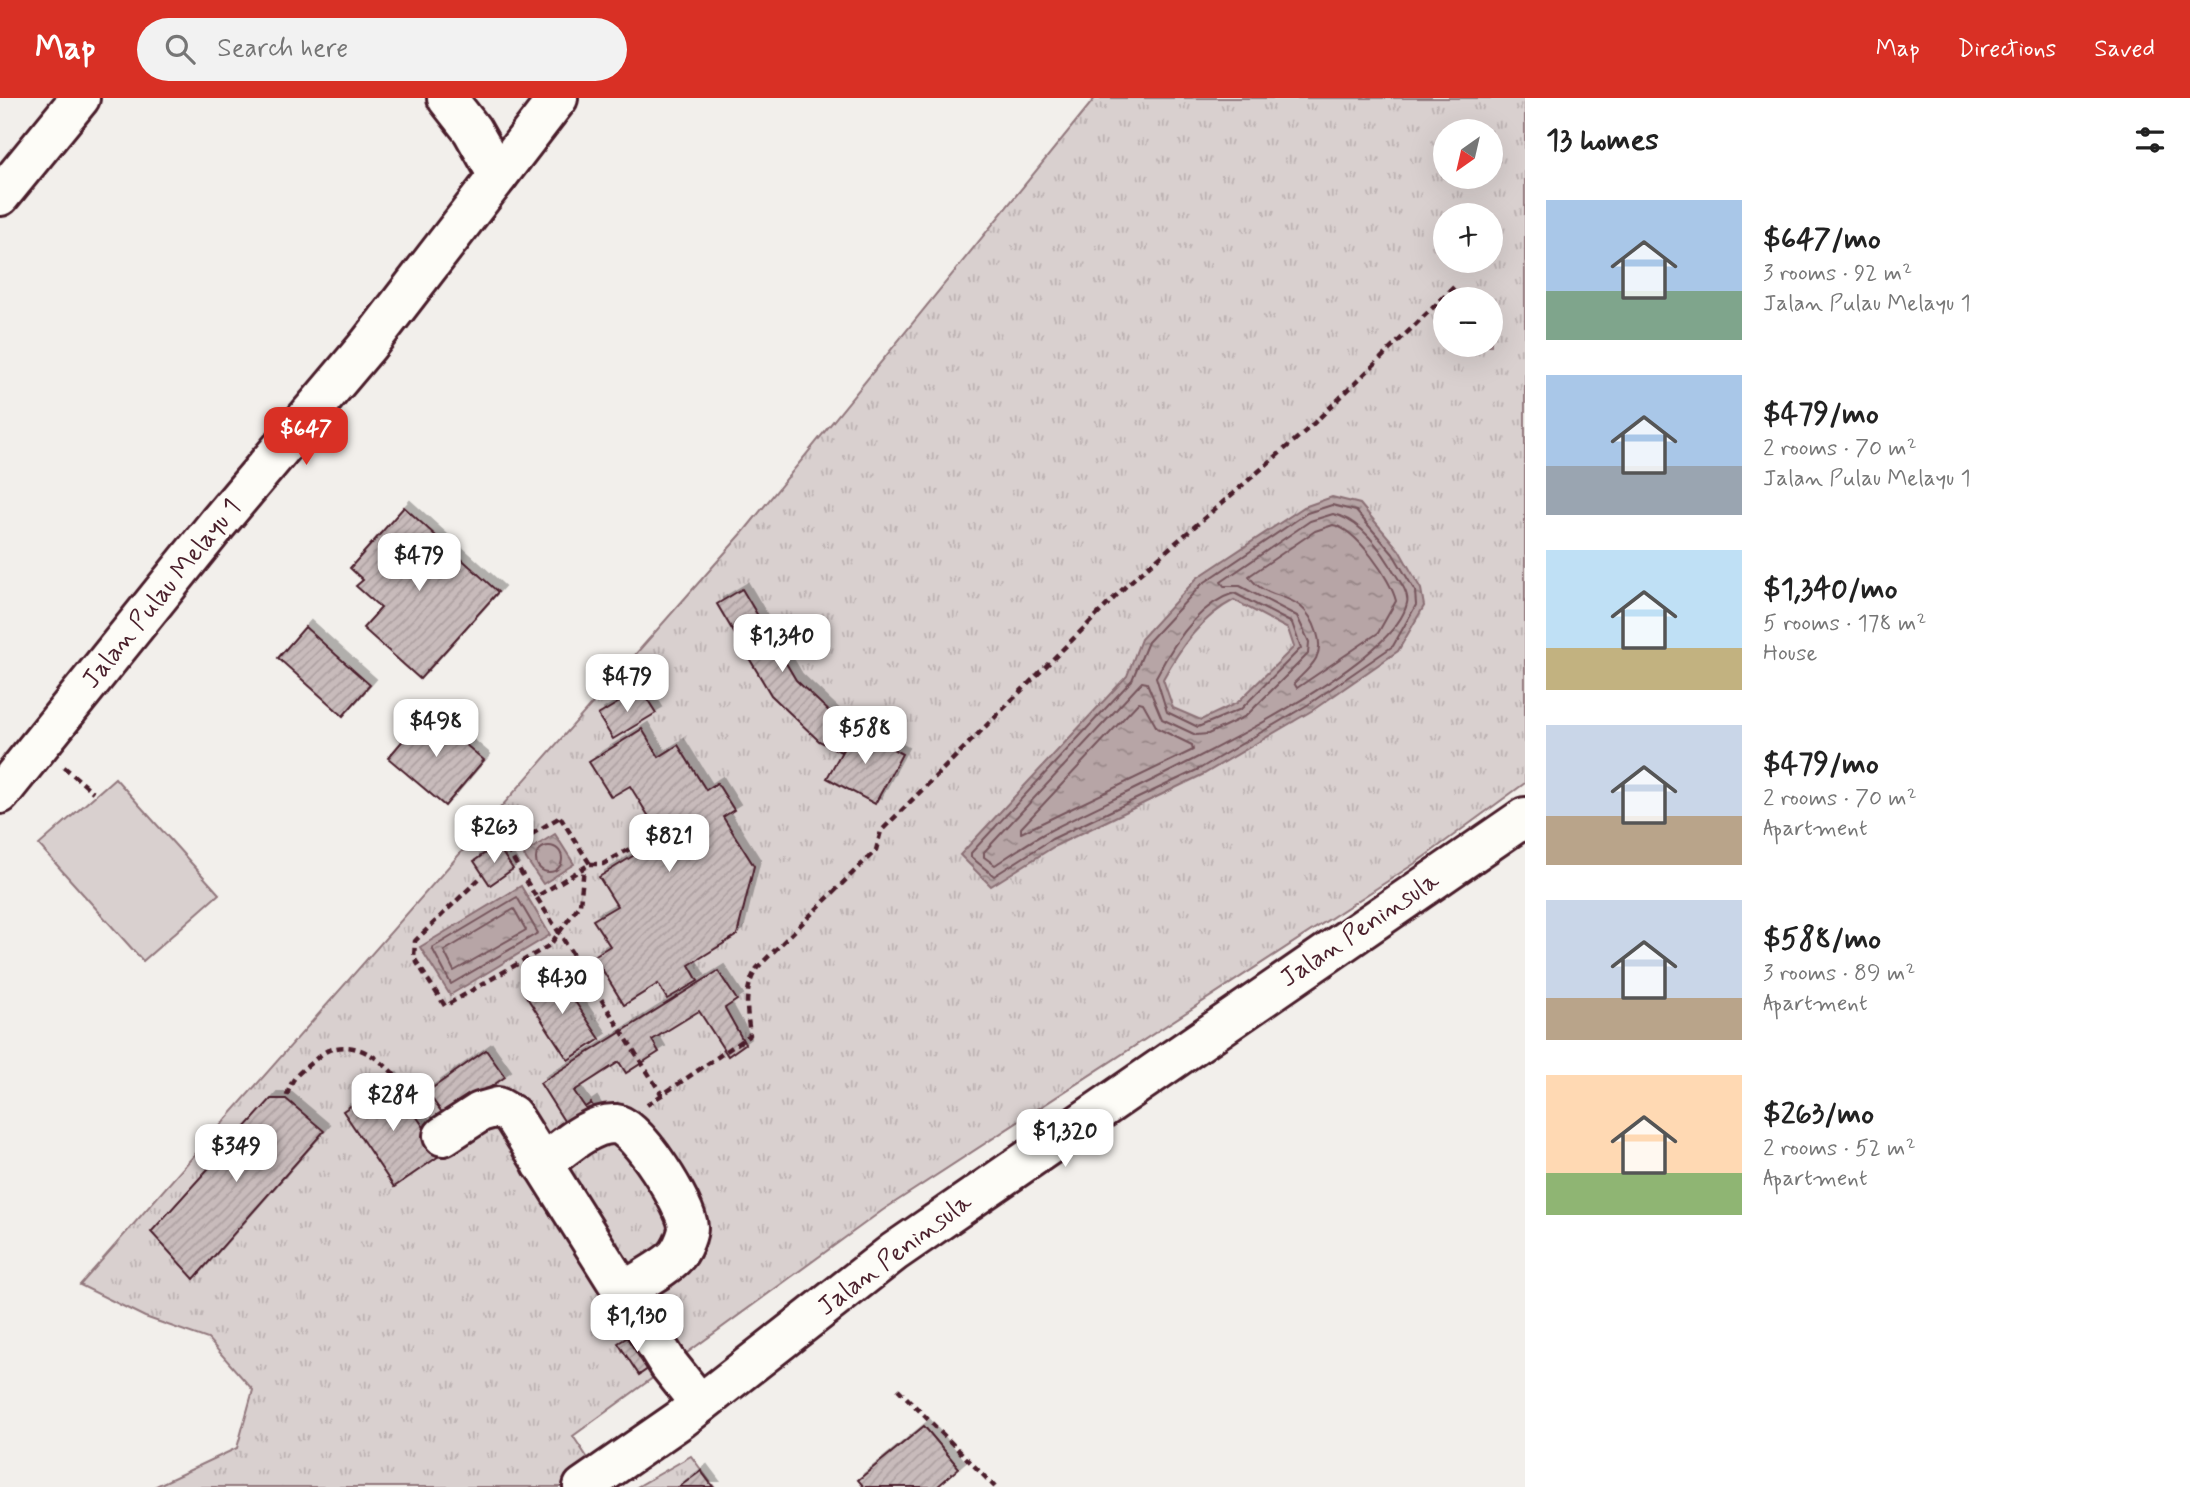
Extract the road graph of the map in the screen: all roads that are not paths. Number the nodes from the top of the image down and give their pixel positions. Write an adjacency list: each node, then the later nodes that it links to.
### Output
1 (80, 98): 5 (street)
2 (447, 98): 4 (street)
3 (558, 98): 4 (street, Jalan Pulau Melayu 1)
4 (498, 176): 6 (street, Jalan Pulau Melayu 1)
5 (0, 196)
6 (0, 794)
7 (1525, 817): 11 (street, Jalan Peninsula)
8 (443, 1136): 9 (street)
9 (542, 1164): 10 (street); 10 (street)
10 (622, 1292): 11 (street)
11 (700, 1404): 12 (street, Jalan Peninsula)
12 (583, 1487)

